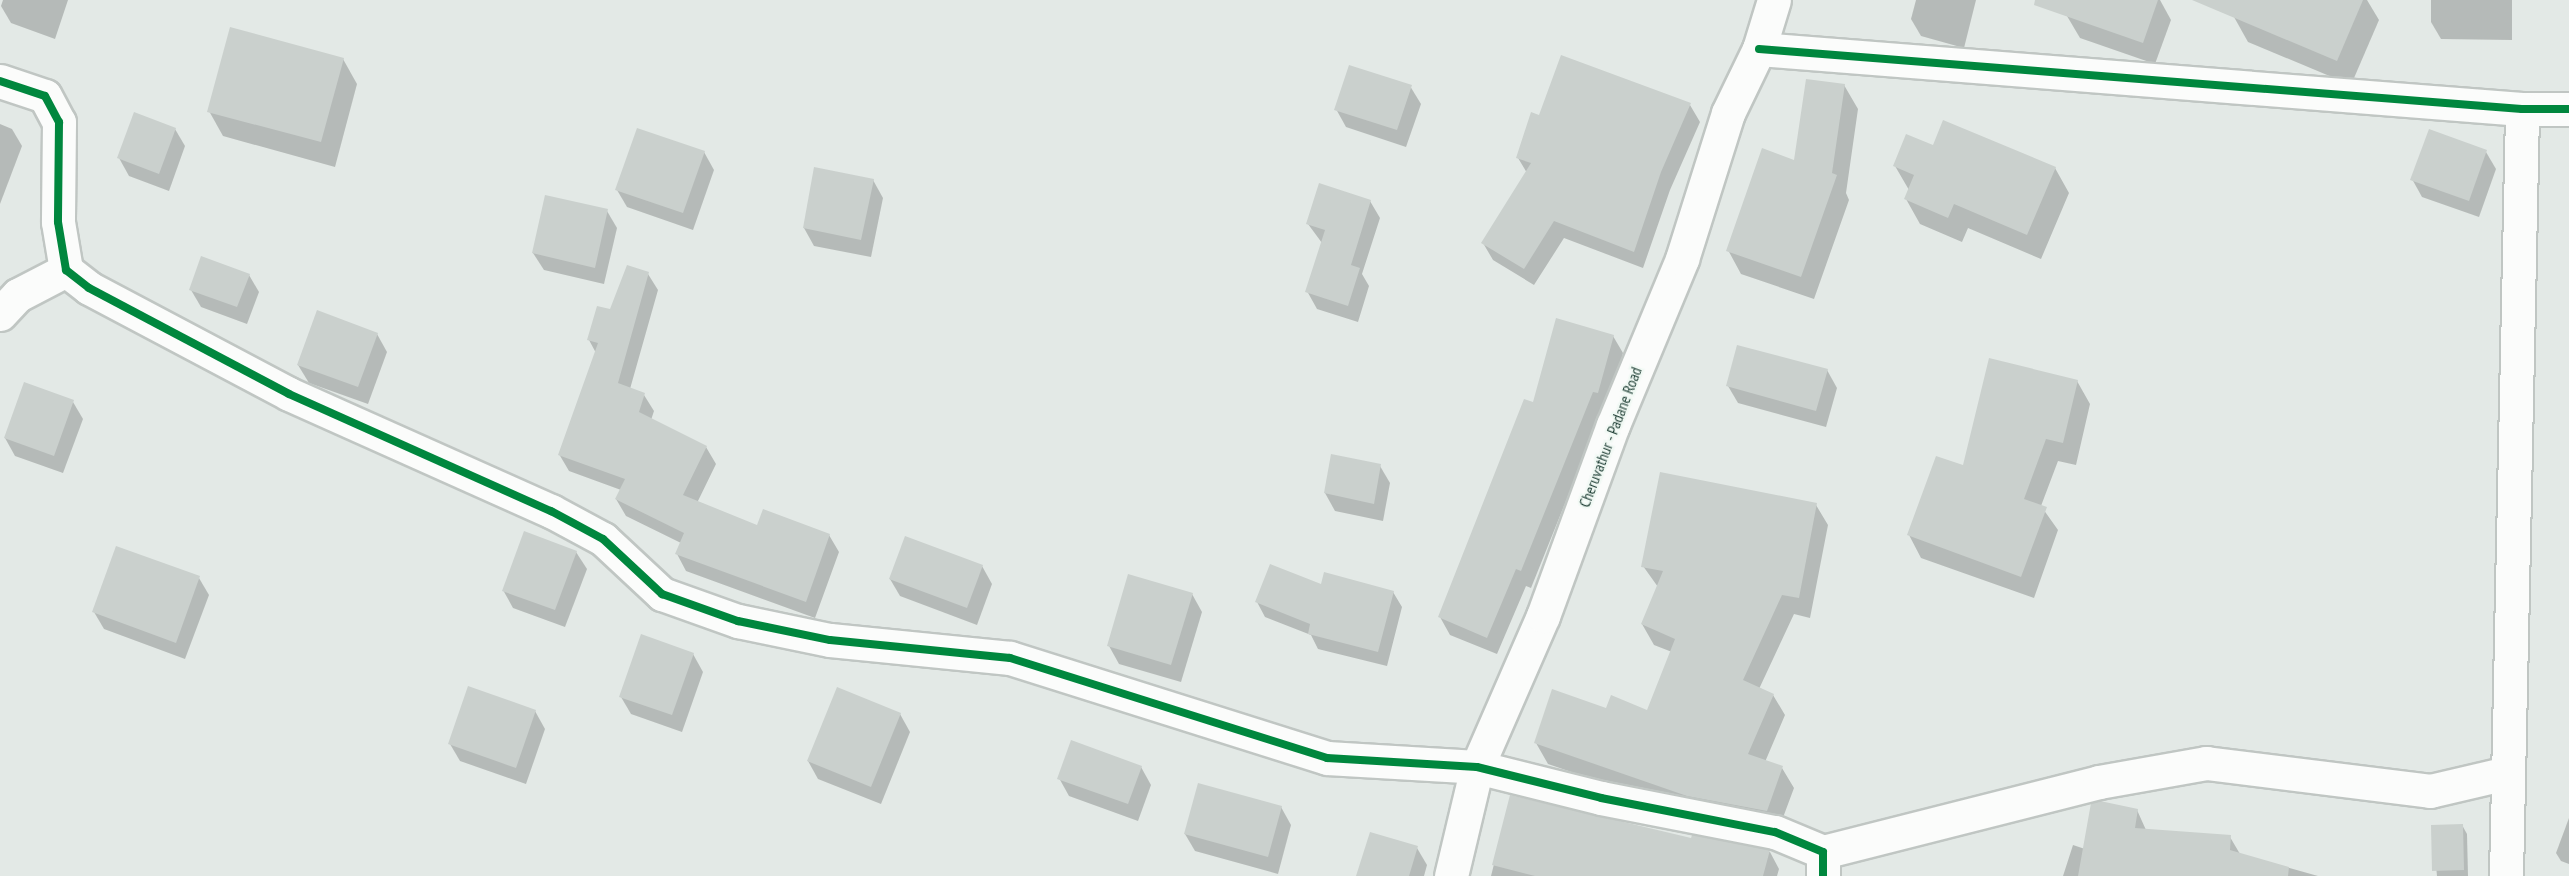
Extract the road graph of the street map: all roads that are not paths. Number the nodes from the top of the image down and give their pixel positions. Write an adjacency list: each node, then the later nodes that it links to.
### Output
1 (1774, 0): 2 (street, Cheruvathur - Padane Road)
2 (1759, 49): 4 (street); 8 (street, Cheruvathur - Padane Road)
3 (0, 81): 6 (street)
4 (2522, 109): 5 (street); 9 (street)
5 (2569, 109)
6 (66, 270): 7 (street); 8 (street)
7 (0, 314)
8 (1477, 767): 10 (street); 11 (street, Cheruvathur - Padane Road)
9 (2507, 773): 10 (street); 12 (street)
10 (1823, 864)
11 (1451, 876)
12 (2506, 876)

